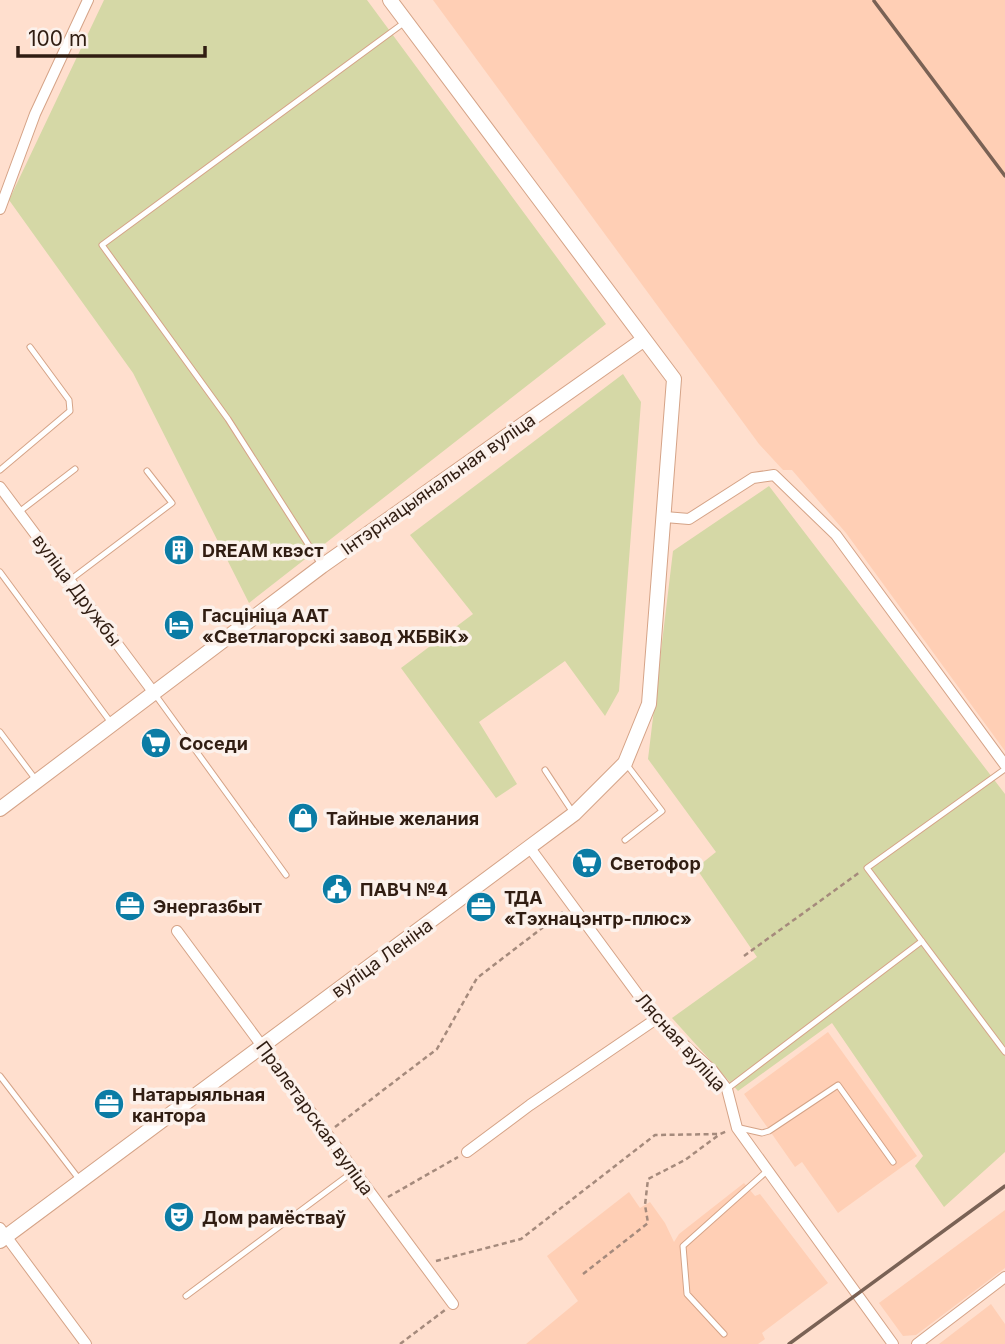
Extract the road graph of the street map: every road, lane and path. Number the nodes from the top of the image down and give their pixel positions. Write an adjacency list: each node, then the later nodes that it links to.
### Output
1 (88, 0): 4 (street)
2 (390, 0): 3 (street, вуліца Леніна)
3 (405, 22): 5 (street, вуліца Леніна); 13 (lane)
4 (0, 209)
5 (643, 340): 12 (street, вуліца Леніна); 13 (street, Інтэрнацыянальная вуліца)
6 (30, 347): 8 (lane)
7 (75, 469): 11 (lane)
8 (0, 470)
9 (147, 471): 15 (lane)
10 (0, 486): 11 (street, вуліца Дружбы)
11 (19, 512): 15 (street, вуліца Дружбы)
12 (665, 517): 19 (street, вуліца Леніна); 20 (street)
13 (322, 566): 16 (street, Інтэрнацыянальная вуліца)
14 (0, 572): 17 (lane)
15 (70, 580): 16 (street, вуліца Дружбы)
16 (154, 693): 17 (street, Інтэрнацыянальная вуліца); 28 (lane)
17 (113, 725): 22 (street, Інтэрнацыянальная вуліца)
18 (0, 732): 22 (lane)
19 (625, 763): 24 (street, вуліца Леніна); 25 (lane)
20 (1005, 767): 27 (lane)
21 (545, 770): 24 (lane)
22 (37, 782): 23 (street, Інтэрнацыянальная вуліца)
23 (0, 809)
24 (574, 814): 26 (street, вуліца Леніна)
25 (625, 840)
26 (530, 848): 29 (street, Лясная вуліца); 34 (street, вуліца Леніна)
27 (867, 868): 31 (lane); 32 (path)
28 (286, 875)
29 (572, 905): 33 (street, Лясная вуліца); 39 (path)
30 (177, 931): 34 (street, Пралетарская вуліца)
31 (922, 941): 35 (lane); 37 (lane)
32 (744, 956)
33 (656, 1019): 37 (street, Лясная вуліца); 41 (street)
34 (262, 1046): 39 (street, Пралетарская вуліца); 45 (street, вуліца Леніна)
35 (1005, 1052)
36 (0, 1076): 45 (lane)
37 (727, 1089): 38 (street, Лясная вуліца)
38 (737, 1128): 40 (path); 42 (lane); 44 (street, Лясная вуліца)
39 (326, 1133): 43 (street, Пралетарская вуліца)
40 (720, 1134): 48 (path); 49 (path)
41 (467, 1152): 46 (path)
42 (893, 1162)
43 (354, 1171): 46 (street, Пралетарская вуліца); 51 (lane)
44 (767, 1171): 53 (lane); 56 (street, Лясная вуліца)
45 (81, 1181): 47 (street, вуліца Леніна)
46 (378, 1202): 48 (street, Пралетарская вуліца)
47 (2, 1235): 54 (street)
48 (424, 1264): 52 (street, Пралетарская вуліца)
49 (583, 1274)
50 (1005, 1277): 57 (street)
51 (186, 1296)
52 (453, 1304): 55 (path)
53 (724, 1334)
54 (86, 1344)
55 (400, 1344)
56 (893, 1344)
57 (917, 1344)

